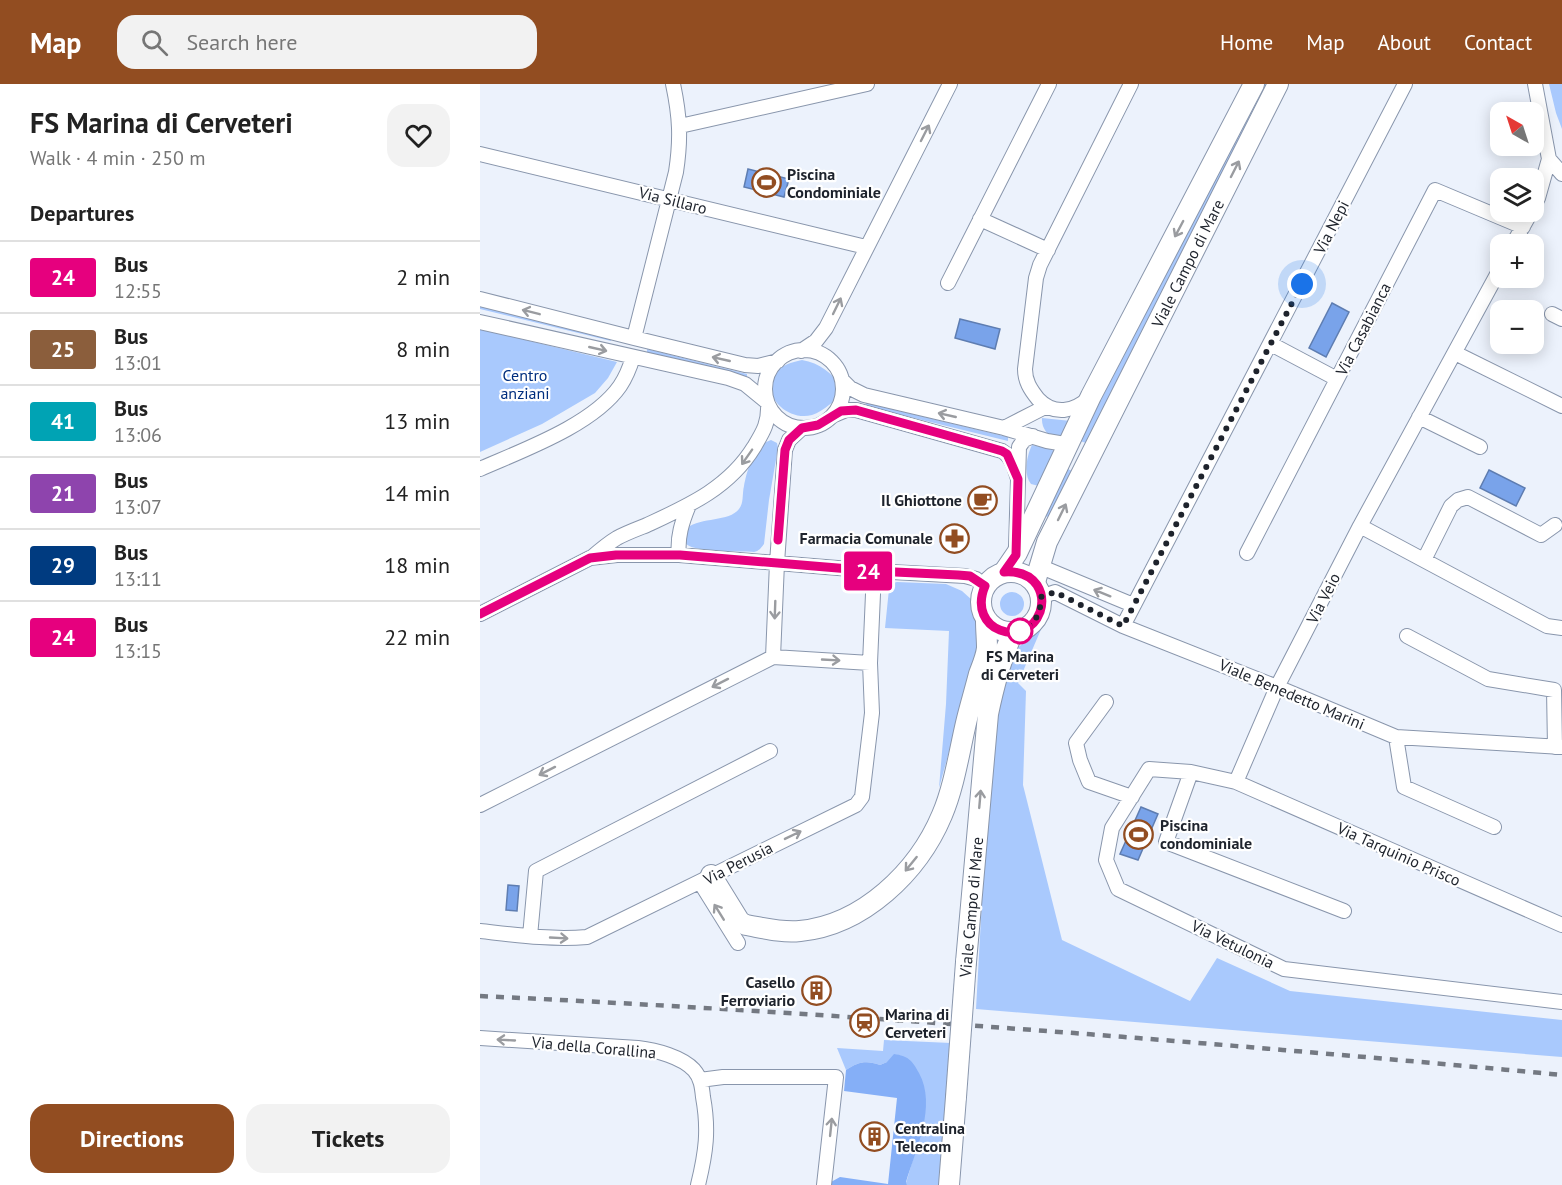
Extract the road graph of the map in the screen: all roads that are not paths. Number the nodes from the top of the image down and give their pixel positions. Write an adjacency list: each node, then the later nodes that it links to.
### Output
1 (673, 84): 10 (street)
2 (867, 84): 10 (street)
3 (950, 84): 20 (street, one-way to 3)
4 (1049, 84): 16 (street)
5 (1131, 84): 21 (street)
6 (1254, 84): 36 (street, Viale Campo di Mare, one-way to 36)
7 (1278, 84): 46 (street, Viale Campo di Mare, one-way to 7)
8 (1405, 84): 28 (street, Via Nepi)
9 (1535, 84): 12 (street)
10 (680, 126): 15 (street)
11 (480, 154): 15 (street, Via Sillaro)
12 (1549, 159): 13 (street); 14 (street)
13 (1562, 174)
14 (1544, 177)
15 (669, 200): 20 (street, Via Sillaro); 27 (street)
16 (980, 219): 21 (street); 22 (street)
17 (1525, 222): 18 (street)
18 (1522, 227): 19 (street); 34 (street, Via Casabianca)
19 (1518, 234)
20 (866, 247): 26 (street, one-way to 20)
21 (1048, 250): 38 (street)
22 (948, 283)
23 (1490, 288): 30 (street, Via Veio)
24 (480, 299): 27 (street, one-way to 24)
25 (480, 322): 31 (street, one-way to 31)
26 (826, 328): 29 (street); 33 (street)
27 (634, 338): 32 (street, one-way to 27)
28 (1271, 344): 34 (street); 63 (street, Via Nepi)
29 (801, 351): 32 (street); 33 (street)
30 (1455, 353): 39 (street); 41 (street, Via Veio)
31 (633, 357): 37 (street); 48 (street)
32 (778, 361): 37 (street)
33 (830, 361): 35 (street)
34 (1337, 379): 53 (street, Via Casabianca)
35 (842, 380): 40 (street); 43 (street, one-way to 35)
36 (1091, 396): 38 (street); 44 (street, Viale Campo di Mare)
37 (768, 403): 42 (street); 50 (street, one-way to 50)
38 (1047, 406): 43 (street)
39 (1562, 406)
40 (834, 415): 42 (street); 49 (street)
41 (1419, 417): 47 (street); 52 (street, Via Veio)
42 (802, 428): 58 (street)
43 (1004, 428): 45 (street)
44 (1074, 434): 45 (street); 46 (street); 55 (street, Viale Campo di Mare)
45 (1033, 436): 49 (street)
46 (1097, 442): 61 (street, Viale Campo di Mare, one-way to 46)
47 (1480, 447)
48 (480, 469)
49 (1018, 479): 55 (street)
50 (689, 505): 54 (street); 56 (street)
51 (1556, 525): 57 (street)
52 (1360, 526): 57 (street); 73 (street, Via Veio)
53 (1247, 553)
54 (680, 555): 56 (street); 58 (street)
55 (1016, 555): 60 (street, Viale Campo di Mare)
56 (590, 558): 64 (street)
57 (1424, 560): 67 (street)
58 (777, 563): 59 (street); 70 (street, one-way to 70)
59 (874, 571): 62 (street); 71 (street, Via Perusia)
60 (1004, 572): 61 (street); 62 (street)
61 (1038, 582): 63 (street, one-way to 61); 66 (street, Viale Benedetto Marini); 68 (street)
62 (985, 586): 65 (street)
63 (1133, 605): 66 (street, Via Nepi)
64 (480, 614)
65 (986, 621): 68 (street); 72 (street)
66 (1123, 626): 73 (street, Viale Benedetto Marini)
67 (1562, 628)
68 (1014, 633): 75 (street, Viale Campo di Mare)
69 (1407, 636): 77 (street, Viale Benedetto Marini)
70 (773, 657): 71 (street, one-way to 71); 82 (street, one-way to 82)
71 (870, 663): 84 (street, Via Perusia, one-way to 71)
72 (978, 681): 75 (street); 84 (street, one-way to 84)
73 (1277, 687): 76 (street, Viale Benedetto Marini); 80 (street, Via Veio)
74 (1106, 702): 81 (street)
75 (988, 714): 95 (street, Viale Campo di Mare, one-way to 75, bridge)
76 (1396, 737): 77 (street, Viale Benedetto Marini); 83 (street)
77 (1559, 747)
78 (770, 751): 88 (street)
79 (1191, 772): 80 (street, Via Vetulonia); 81 (street, Via Vetulonia); 85 (street)
80 (1236, 782): 86 (street, Via Tarquinio Prisco)
81 (1132, 797): 90 (street, Via Vetulonia)
82 (480, 805)
83 (1494, 827)
84 (705, 879): 88 (street, Via Perusia, one-way to 84); 89 (street, one-way to 84)
85 (1344, 911)
86 (1562, 925)
87 (480, 931): 88 (street, Via Perusia)
88 (530, 936)
89 (738, 943)
90 (1562, 1002)
91 (480, 1038): 92 (street, Via della Corallina, one-way to 91)
92 (700, 1080): 93 (street); 94 (street, one-way to 92)
93 (698, 1185)
94 (824, 1185)
95 (949, 1185)

